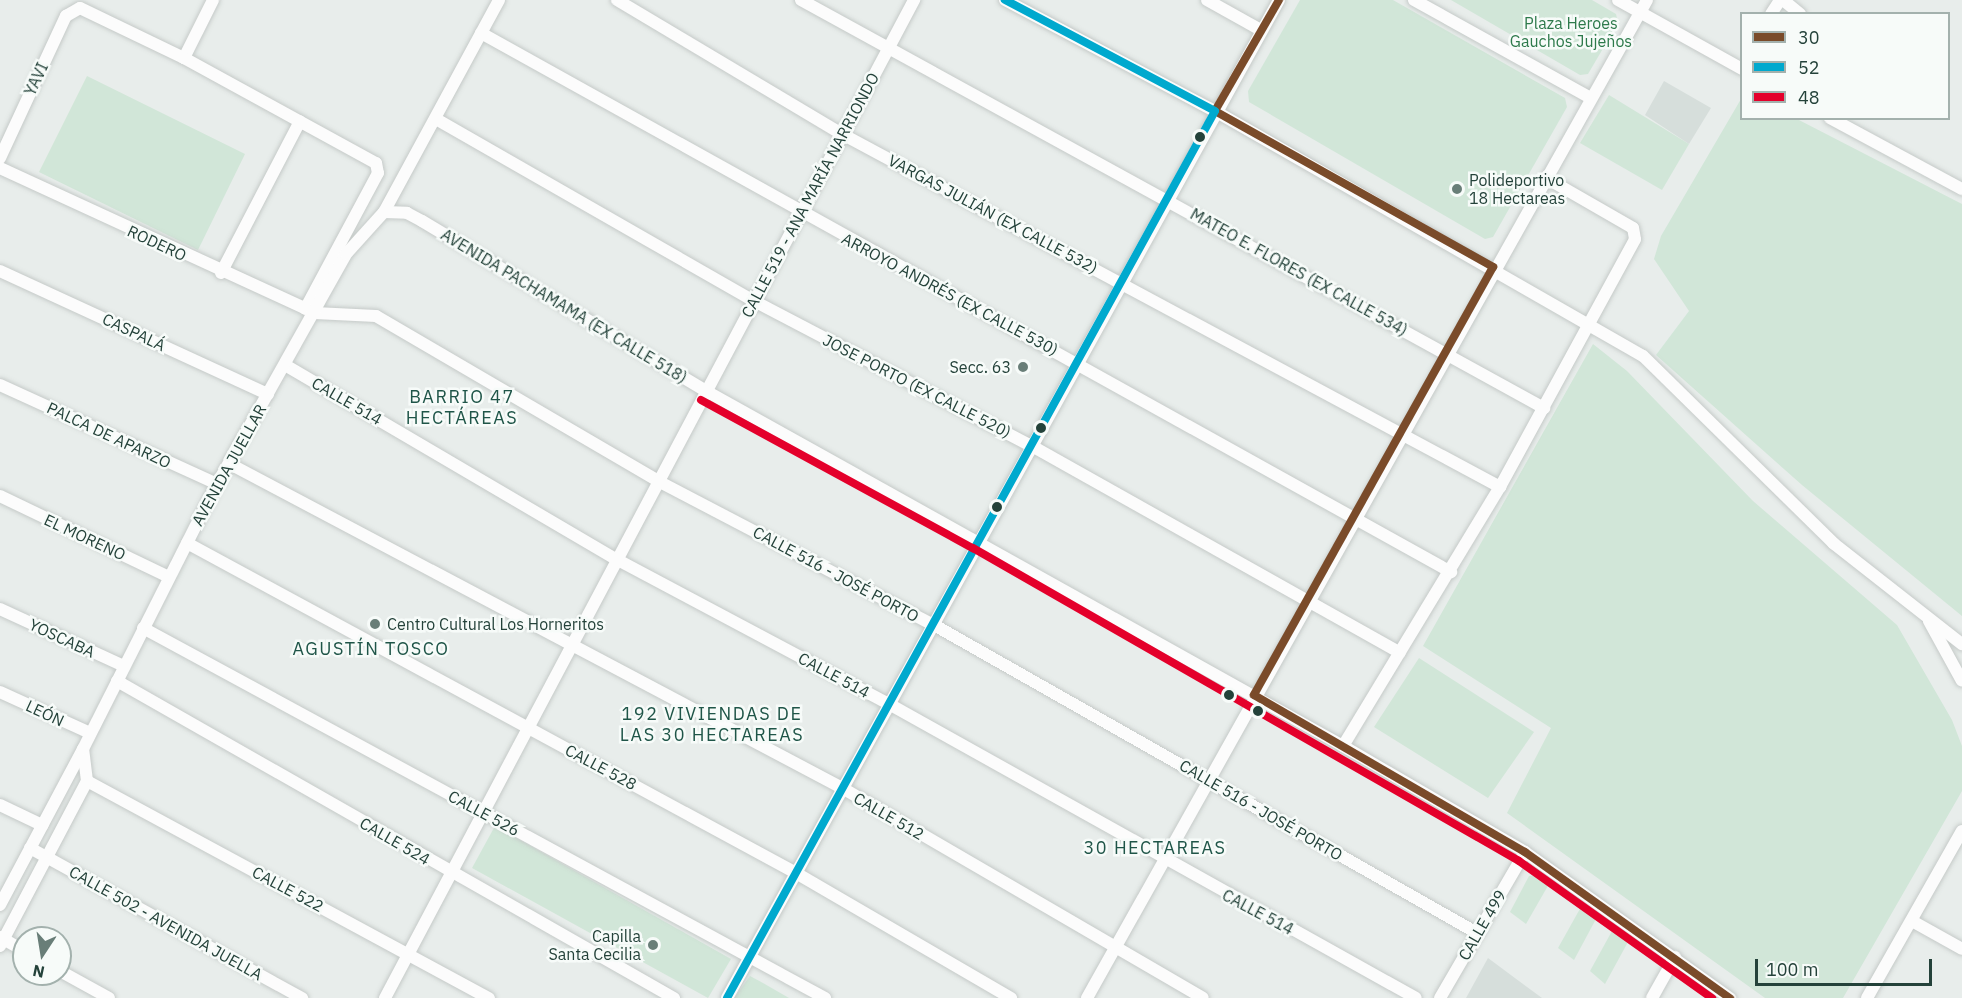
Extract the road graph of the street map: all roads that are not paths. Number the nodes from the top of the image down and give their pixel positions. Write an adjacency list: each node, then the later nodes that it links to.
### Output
1 (213, 0): 18 (street)
2 (499, 0): 16 (street, AVENIDA JUELLAR)
3 (617, 0): 25 (street, VARGAS JULIÁN (EX CALLE 532))
4 (801, 0): 17 (street, MATEO E. FLORES (EX CALLE 534))
5 (914, 0): 17 (street, CALLE 519 - ANA MARÍA NARRIONDO)
6 (1005, 0): 21 (street)
7 (1207, 0): 15 (street)
8 (1279, 0): 15 (street)
9 (1414, 0): 20 (street)
10 (1618, 0): 14 (street)
11 (1647, 0): 14 (street)
12 (1784, 2): 13 (street)
13 (1797, 12)
14 (1640, 13): 19 (street); 20 (street)
15 (1261, 30): 21 (street)
16 (482, 33): 22 (street, AVENIDA JUELLAR); 32 (street, ARROYO ANDRÉS (EX CALLE 530))
17 (887, 51): 25 (street, CALLE 519 - ANA MARÍA NARRIONDO); 30 (street, MATEO E. FLORES (EX CALLE 534))
18 (184, 58): 24 (street); 26 (street, YAVI)
19 (1740, 66)
20 (1591, 98): 28 (street)
21 (1215, 111): 30 (street); 33 (street)
22 (436, 119): 31 (street, AVENIDA JUELLAR); 37 (street, JOSE PORTO (EX CALLE 520))
23 (1834, 120): 29 (street)
24 (300, 121): 35 (street); 38 (street)
25 (842, 134): 32 (street, CALLE 519 - ANA MARÍA NARRIONDO); 36 (street, VARGAS JULIÁN (EX CALLE 532))
26 (0, 158)
27 (0, 168): 35 (street, RODERO)
28 (1546, 178): 33 (street); 39 (street)
29 (1962, 189)
30 (1166, 199): 36 (street); 40 (street, MATEO E. FLORES (EX CALLE 534))
31 (384, 212): 38 (street, AVENIDA JUELLAR); 44 (street, AVENIDA PACHAMAMA (EX CALLE 518))
32 (800, 214): 37 (street, CALLE 519 - ANA MARÍA NARRIONDO); 41 (street, ARROYO ANDRÉS (EX CALLE 530))
33 (1493, 267): 39 (street); 40 (street)
34 (0, 271): 45 (street, CASPALÁ)
35 (220, 273): 38 (street, RODERO)
36 (1122, 282): 41 (street); 47 (street, VARGAS JULIÁN (EX CALLE 532))
37 (754, 301): 44 (street, CALLE 519 - ANA MARÍA NARRIONDO); 48 (street, JOSE PORTO (EX CALLE 520))
38 (310, 311): 42 (street, AVENIDA JUELLAR); 50 (street, CALLE 516 - JOSÉ PORTO)
39 (1593, 324): 46 (street); 62 (street)
40 (1446, 353): 46 (street, MATEO E. FLORES (EX CALLE 534)); 47 (street)
41 (1076, 362): 48 (street); 54 (street, ARROYO ANDRÉS (EX CALLE 530))
42 (285, 365): 45 (street, AVENIDA JUELLAR); 57 (street, CALLE 514)
43 (0, 385): 51 (street, PALCA DE APARZO)
44 (706, 391): 50 (street, CALLE 519 - ANA MARÍA NARRIONDO); 55 (street, AVENIDA PACHAMAMA (EX CALLE 518))
45 (268, 394): 49 (street, AVENIDA JUELLAR)
46 (1544, 408): 52 (street)
47 (1401, 435): 52 (street, VARGAS JULIÁN (EX CALLE 532)); 54 (street)
48 (1030, 445): 55 (street); 60 (street, JOSE PORTO (EX CALLE 520))
49 (230, 464): 51 (street, AVENIDA JUELLAR); 65 (street, CALLE 512)
50 (658, 481): 57 (street, CALLE 519 - ANA MARÍA NARRIONDO); 63 (street, CALLE 516 - JOSÉ PORTO)
51 (217, 484): 56 (street, AVENIDA JUELLAR)
52 (1500, 487): 58 (street)
53 (0, 496): 59 (street, EL MORENO)
54 (1353, 516): 58 (street, ARROYO ANDRÉS (EX CALLE 530)); 60 (street)
55 (978, 539): 63 (street); 72 (street, AVENIDA PACHAMAMA (EX CALLE 518))
56 (187, 543): 59 (street, AVENIDA JUELLAR); 74 (street, CALLE 528)
57 (616, 559): 65 (street, CALLE 519 - ANA MARÍA NARRIONDO); 73 (street, CALLE 514)
58 (1451, 572): 67 (street)
59 (170, 577): 64 (street, AVENIDA JUELLAR)
60 (1307, 600): 67 (street, JOSE PORTO (EX CALLE 520)); 72 (street)
61 (0, 609): 68 (street, YOSCABA)
62 (1927, 617): 66 (street); 70 (street)
63 (934, 625): 73 (street); 78 (street, CALLE 516 - JOSÉ PORTO)
64 (143, 628): 68 (street, AVENIDA JUELLAR); 82 (street, CALLE 526)
65 (570, 644): 74 (street, CALLE 519 - ANA MARÍA NARRIONDO); 80 (street, CALLE 512)
66 (1962, 644)
67 (1400, 652): 76 (street)
68 (124, 666): 69 (street, AVENIDA JUELLAR)
69 (117, 681): 75 (street, AVENIDA JUELLAR); 89 (street, CALLE 524)
70 (1962, 681)
71 (0, 692): 75 (street, LEÓN)
72 (1254, 695): 76 (street, AVENIDA PACHAMAMA (EX CALLE 518)); 78 (street)
73 (889, 704): 80 (street); 88 (street, CALLE 514)
74 (526, 727): 82 (street, CALLE 519 - ANA MARÍA NARRIONDO); 90 (street, CALLE 528)
75 (90, 733): 77 (street, AVENIDA JUELLAR)
76 (1343, 746): 86 (street, AVENIDA PACHAMAMA (EX CALLE 518))
77 (83, 749): 79 (street); 83 (street, AVENIDA JUELLAR)
78 (1208, 780): 88 (street); 93 (street, CALLE 516 - JOSÉ PORTO)
79 (87, 781): 87 (street); 97 (street, CALLE 522)
80 (844, 789): 90 (street); 95 (street, CALLE 512)
81 (0, 805): 83 (street)
82 (482, 812): 89 (street, CALLE 519 - ANA MARÍA NARRIONDO); 98 (street, CALLE 526)
83 (42, 825): 85 (street, AVENIDA JUELLAR)
84 (1962, 831): 92 (street)
85 (30, 848): 87 (street, CALLE 502 - AVENIDA JUELLA); 91 (street, AVENIDA JUELLAR)
86 (1525, 852): 93 (street, CALLE 499); 99 (street, AVENIDA PACHAMAMA (EX CALLE 518))
87 (48, 857): 94 (street); 102 (street, CALLE 502 - AVENIDA JUELLA)
88 (1163, 861): 95 (street); 111 (street, CALLE 514)
89 (450, 873): 97 (street, CALLE 519 - ANA MARÍA NARRIONDO); 105 (street, CALLE 524)
90 (796, 873): 98 (street); 108 (street, CALLE 528)
91 (0, 905)
92 (1912, 921): 96 (street); 115 (street)
93 (1477, 933): 112 (street, CALLE 499)
94 (1, 941)
95 (1115, 948): 109 (street); 110 (street, CALLE 512)
96 (1962, 949)
97 (409, 954): 103 (street, CALLE 519 - ANA MARÍA NARRIONDO); 104 (street, CALLE 522)
98 (751, 956): 106 (street); 107 (street, CALLE 526)
99 (1675, 957): 113 (street); 114 (street, AVENIDA PACHAMAMA (EX CALLE 518))
100 (72, 978): 101 (street)
101 (109, 998)
102 (302, 998)
103 (385, 998)
104 (489, 998)
105 (674, 998)
106 (727, 998)
107 (825, 998)
108 (1011, 998)
109 (1087, 998)
110 (1203, 998)
111 (1416, 998)
112 (1440, 998)
113 (1653, 998)
114 (1730, 998)
115 (1867, 998)

